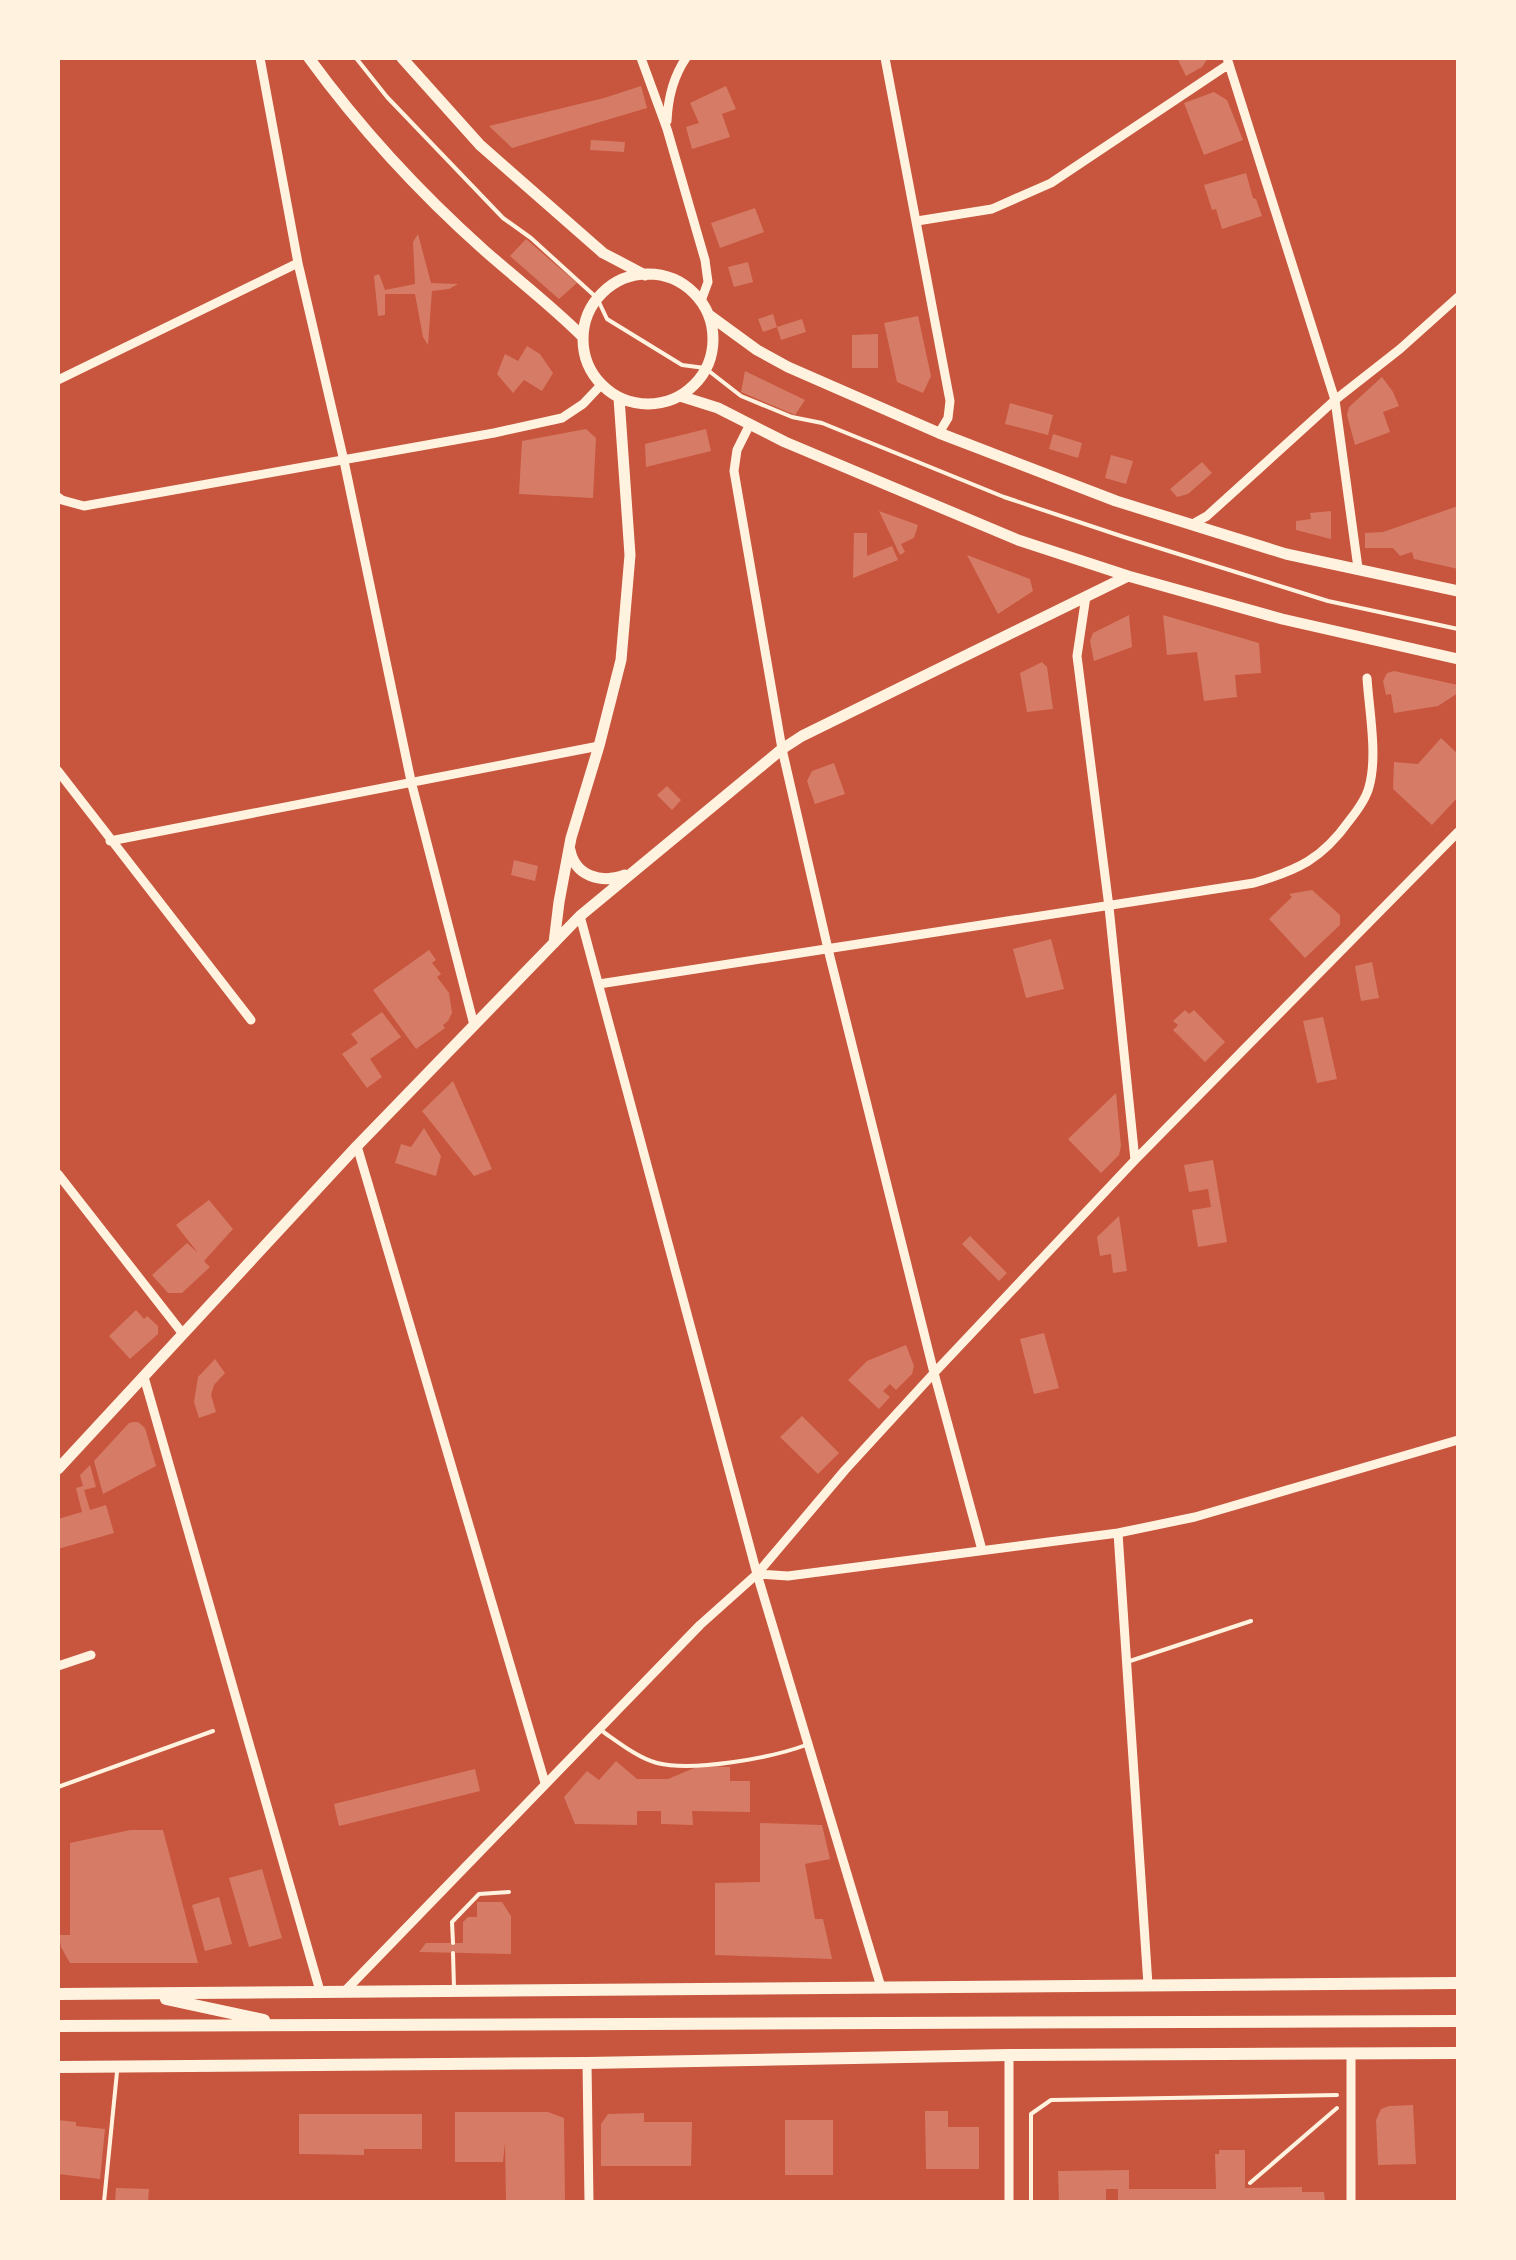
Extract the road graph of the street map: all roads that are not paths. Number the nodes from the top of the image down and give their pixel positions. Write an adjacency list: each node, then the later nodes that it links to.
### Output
1 (260, 58): 10 (street)
2 (309, 58): 15 (main road)
3 (402, 58): 11 (main road)
4 (641, 58): 8 (street)
5 (686, 58): 8 (street)
6 (885, 58): 9 (street)
7 (1228, 61): 9 (street); 20 (street)
8 (667, 129): 13 (street)
9 (917, 221): 22 (street)
10 (298, 263): 16 (street); 23 (street)
11 (645, 275): 13 (main road); 15 (main road)
12 (1458, 297): 20 (street)
13 (701, 301): 14 (main road)
14 (709, 315): 18 (main road); 22 (main road)
15 (584, 337): 17 (main road)
16 (58, 380)
17 (601, 385): 19 (main road); 23 (street)
18 (680, 396): 19 (main road); 21 (main road)
19 (619, 398): 32 (main road)
20 (1335, 400): 25 (street); 26 (street)
21 (750, 424): 27 (main road); 33 (street)
22 (939, 433): 25 (main road)
23 (344, 461): 24 (street); 35 (street)
24 (58, 497)
25 (1190, 526): 26 (main road)
26 (1358, 568): 28 (main road)
27 (1128, 576): 29 (main road); 30 (main road)
28 (1458, 591)
29 (1086, 596): 33 (main road); 40 (street)
30 (1458, 659)
31 (1367, 678): 40 (street)
32 (599, 746): 35 (street); 37 (main road)
33 (782, 749): 39 (main road); 43 (street)
34 (58, 771): 38 (street)
35 (411, 782): 38 (street); 46 (street)
36 (1458, 832): 48 (street)
37 (571, 838): 39 (main road); 42 (main road)
38 (110, 841): 45 (street)
39 (633, 871): 41 (main road)
40 (1109, 906): 43 (street); 48 (street)
41 (580, 916): 42 (main road); 44 (street)
42 (554, 943): 46 (main road)
43 (828, 949): 44 (street); 51 (street)
44 (599, 984): 57 (street)
45 (251, 1020)
46 (474, 1025): 47 (main road)
47 (357, 1146): 50 (main road); 65 (street)
48 (1135, 1160): 51 (street)
49 (58, 1174): 50 (street)
50 (182, 1334): 52 (main road)
51 (934, 1372): 56 (street); 57 (street)
52 (144, 1377): 54 (main road); 73 (street)
53 (1458, 1440): 55 (street)
54 (58, 1470)
55 (1118, 1533): 56 (street); 60 (street)
56 (982, 1550): 57 (street)
57 (758, 1574): 62 (street); 64 (street)
58 (1250, 1621): 60 (lane)
59 (92, 1655): 61 (street)
60 (1126, 1662): 71 (street)
61 (58, 1666)
62 (598, 1728): 64 (lane); 65 (street)
63 (213, 1730): 66 (lane)
64 (808, 1744): 72 (street)
65 (545, 1782): 75 (street)
66 (58, 1787)
67 (509, 1892): 68 (lane)
68 (453, 1943)
69 (453, 1952): 74 (lane)
70 (1458, 1983): 71 (main road)
71 (1148, 1984): 72 (main road)
72 (881, 1987): 74 (main road)
73 (320, 1991): 75 (main road); 77 (main road)
74 (454, 1991): 75 (main road)
75 (344, 1992)
76 (58, 1994): 77 (main road)
77 (144, 1994): 80 (main road)
78 (1458, 2021): 80 (main road)
79 (58, 2026): 80 (main road)
80 (301, 2026)
81 (1458, 2053): 82 (main road)
82 (1351, 2054): 83 (main road); 90 (street)
83 (1009, 2055): 84 (main road); 89 (street)
84 (587, 2063): 86 (main road); 88 (street)
85 (58, 2067): 86 (main road)
86 (117, 2068): 87 (lane)
87 (104, 2202)
88 (589, 2202)
89 (1009, 2202)
90 (1351, 2202)

